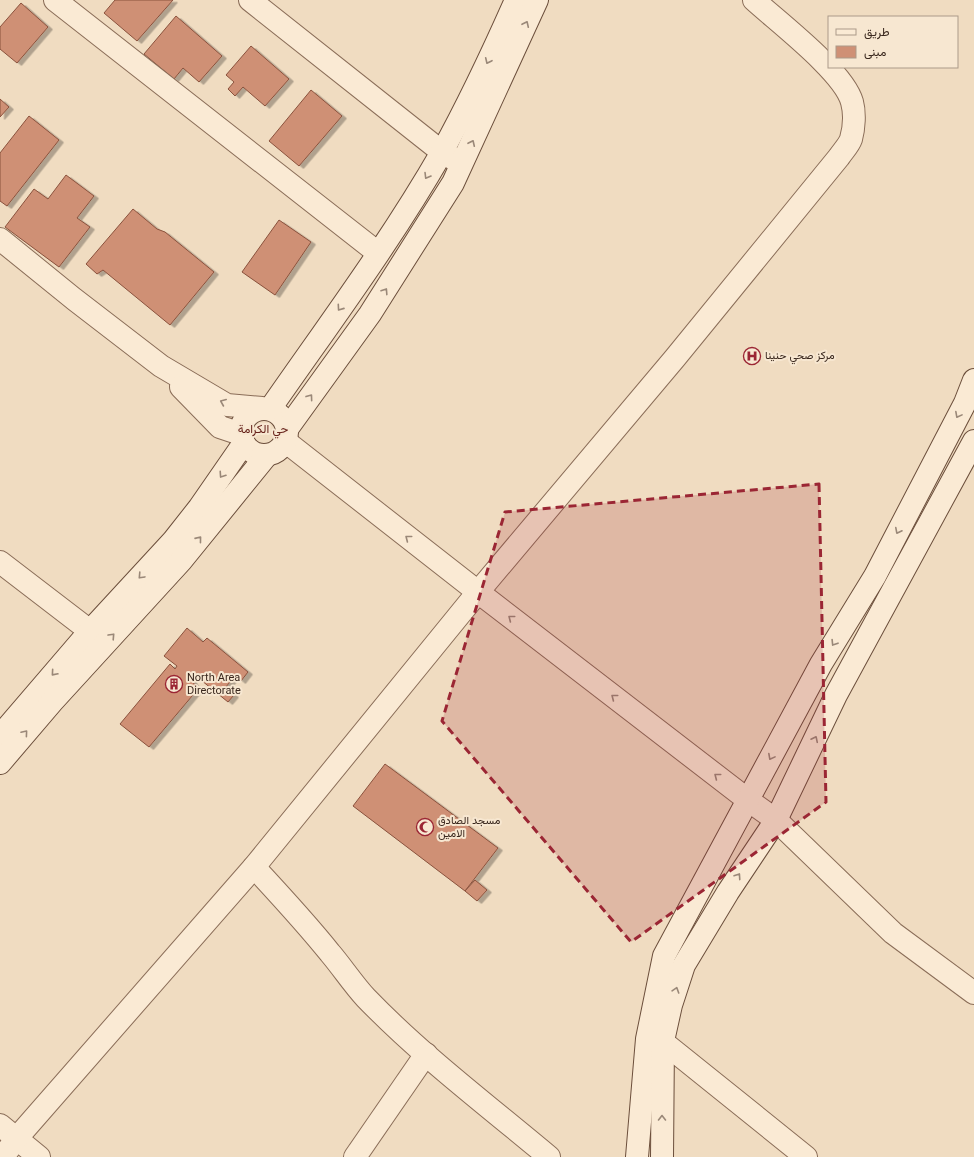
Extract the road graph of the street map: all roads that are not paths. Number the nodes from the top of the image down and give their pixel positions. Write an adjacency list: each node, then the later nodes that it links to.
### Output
1 (55, 0): 11 (street)
2 (250, 0): 8 (street)
3 (516, 0): 8 (street, one-way to 8)
4 (537, 0): 9 (street, one-way to 4)
5 (754, 0): 6 (street)
6 (828, 67)
7 (829, 68): 20 (street)
8 (442, 152): 9 (street); 11 (street, one-way to 11)
9 (462, 164): 15 (street, one-way to 9)
10 (0, 239): 12 (street)
11 (378, 253): 14 (street, one-way to 14)
12 (161, 366): 14 (street, one-way to 12); 16 (street)
13 (974, 380): 24 (street, one-way to 24)
14 (266, 409): 15 (street); 16 (street)
15 (286, 435): 18 (street); 20 (street, one-way to 15)
16 (242, 439): 18 (street); 21 (street, one-way to 21)
17 (974, 441): 25 (street, one-way to 17)
18 (267, 455): 23 (street, one-way to 18)
19 (0, 562): 21 (street)
20 (478, 592): 24 (street, one-way to 20); 26 (street)
21 (90, 631): 22 (street, one-way to 22)
22 (0, 736)
23 (0, 763)
24 (748, 800): 25 (street); 36 (street)
25 (776, 820): 27 (street); 28 (street, one-way to 25)
26 (254, 867): 29 (street); 31 (street)
27 (974, 993)
28 (663, 1042): 37 (street, one-way to 28); 38 (street)
29 (426, 1054): 34 (street); 35 (street)
30 (0, 1125): 31 (street)
31 (16, 1139): 32 (street); 33 (street)
32 (3, 1157)
33 (39, 1157)
34 (355, 1157)
35 (549, 1157)
36 (637, 1157)
37 (662, 1157)
38 (806, 1157)

